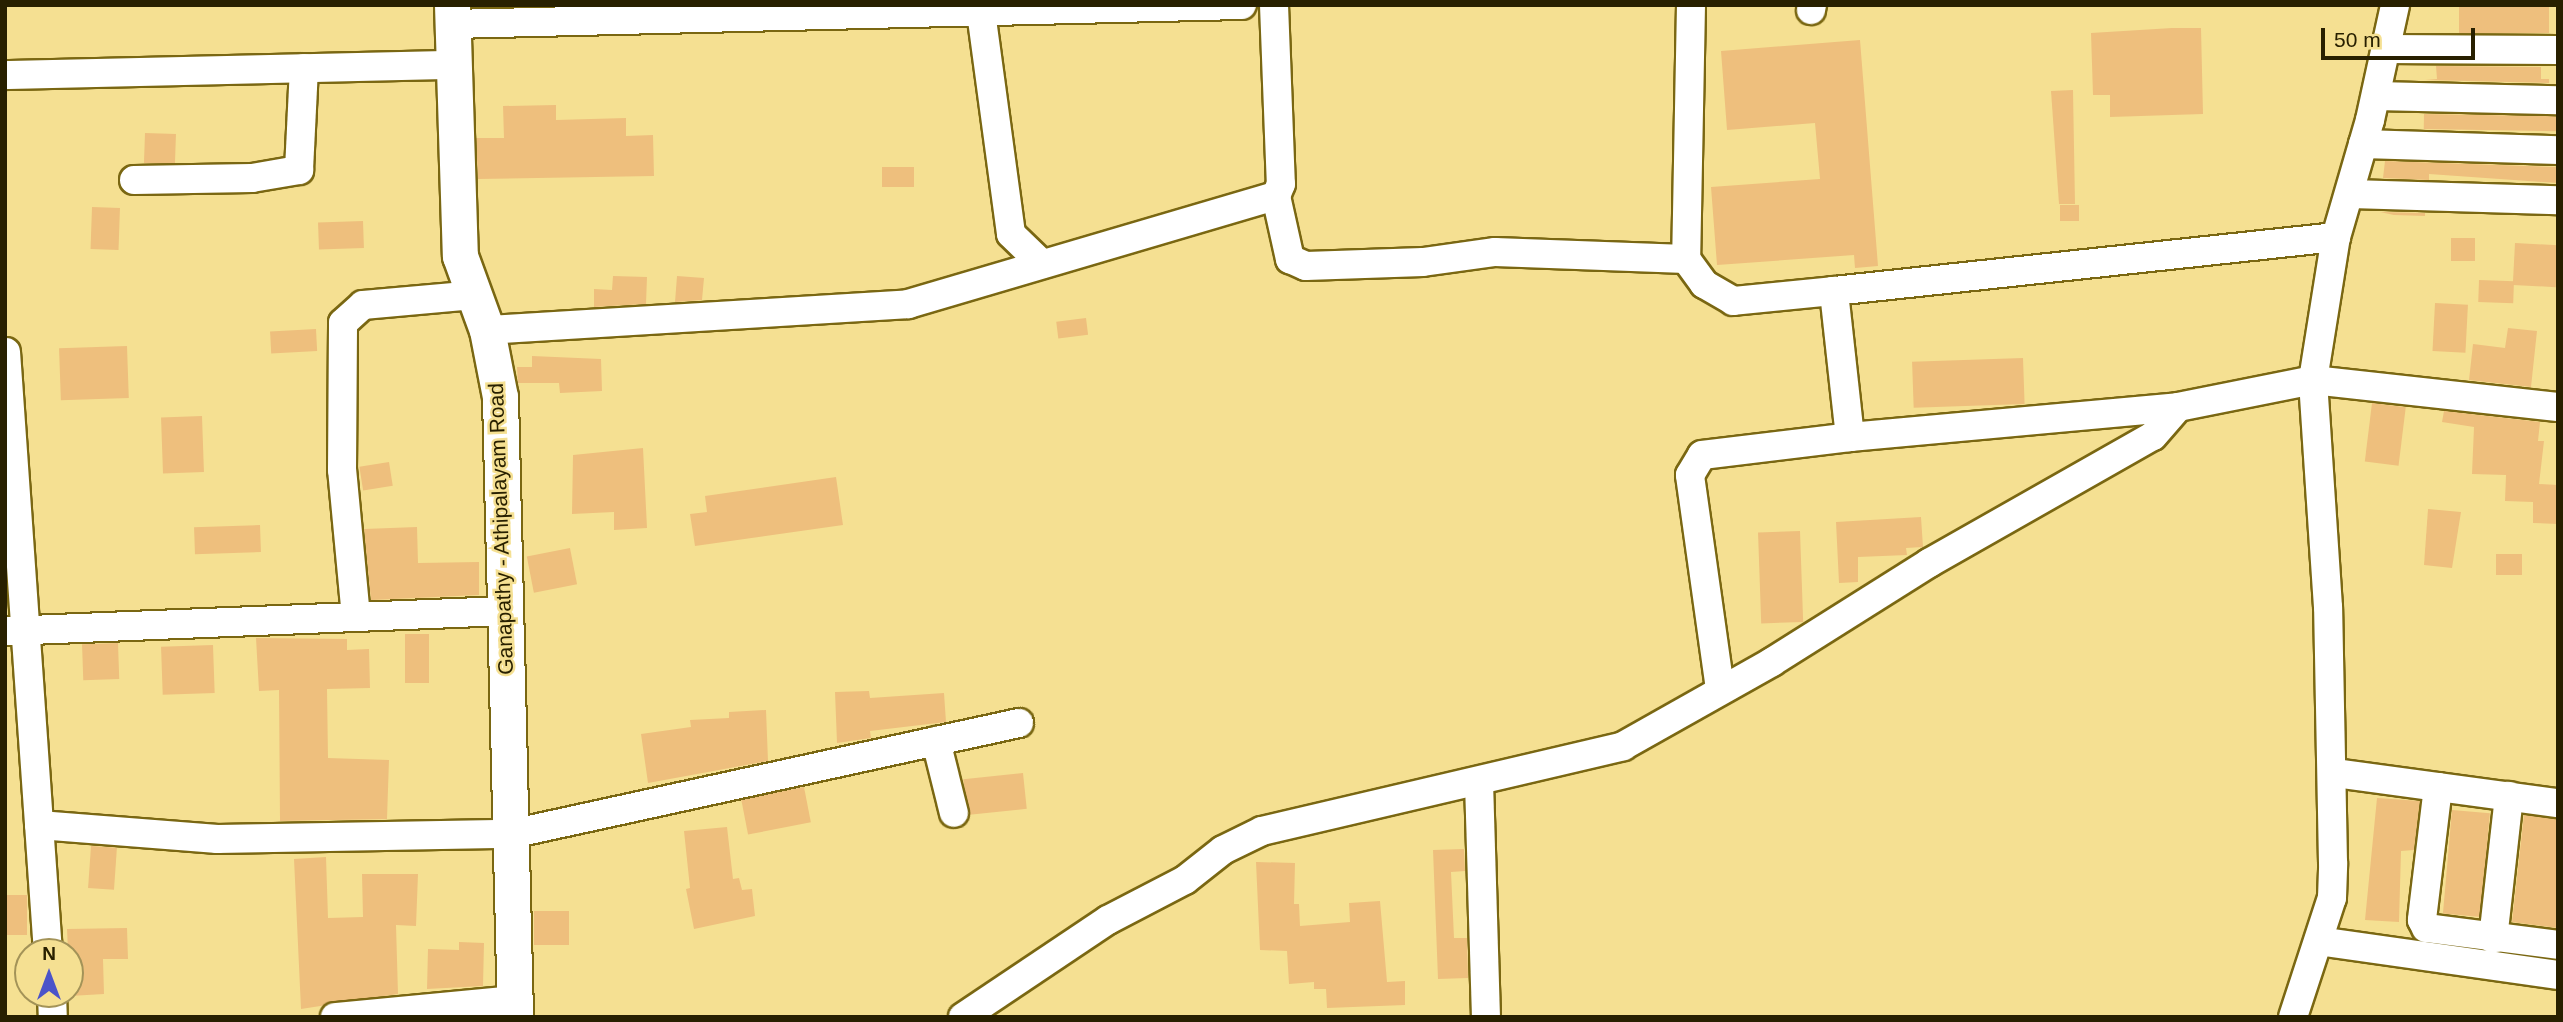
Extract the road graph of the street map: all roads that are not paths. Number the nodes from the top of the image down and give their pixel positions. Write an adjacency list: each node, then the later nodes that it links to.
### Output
1 (1242, 5): 5 (street)
2 (1275, 5): 18 (street)
3 (1691, 5): 21 (street)
4 (2395, 5): 7 (street)
5 (981, 12): 6 (street); 22 (street)
6 (452, 15): 9 (main road, Ganapathy - Athipalayam Road)
7 (2386, 49): 8 (street); 12 (street)
8 (2558, 50)
9 (453, 65): 10 (street); 24 (main road, Ganapathy - Athipalayam Road)
10 (304, 68): 11 (street); 16 (street)
11 (5, 75)
12 (2376, 96): 13 (street); 14 (street)
13 (2558, 100)
14 (2363, 144): 15 (street); 17 (street)
15 (2558, 150)
16 (134, 180)
17 (2351, 194): 19 (street); 20 (street)
18 (1276, 197): 21 (street); 22 (street)
19 (2558, 200)
20 (2336, 237): 23 (street); 27 (street)
21 (1686, 259): 23 (street)
22 (1042, 264): 25 (street)
23 (1834, 291): 31 (street)
24 (474, 295): 25 (main road, Ganapathy - Athipalayam Road); 33 (street)
25 (487, 330): 32 (main road, Ganapathy - Athipalayam Road)
26 (6, 352): 28 (street)
27 (2312, 380): 29 (street); 30 (street); 38 (street)
28 (8, 407): 34 (street)
29 (2178, 407): 31 (street); 35 (street)
30 (2558, 407)
31 (1850, 437): 35 (street)
32 (505, 611): 33 (street); 45 (main road, Ganapathy - Athipalayam Road)
33 (356, 617): 34 (street)
34 (16, 631): 44 (street)
35 (1720, 689): 39 (street)
36 (1019, 723): 37 (street)
37 (936, 741): 43 (street); 45 (street)
38 (2335, 773): 40 (street); 48 (street)
39 (1479, 782): 53 (street); 54 (street)
40 (2438, 787): 41 (street); 47 (street)
41 (2509, 796): 42 (street); 47 (street)
42 (2558, 803)
43 (954, 813)
44 (39, 825): 45 (street); 46 (street)
45 (511, 834): 51 (main road, Ganapathy - Athipalayam Road)
46 (47, 938)
47 (2493, 939): 49 (street)
48 (2319, 941): 50 (street); 55 (street)
49 (2558, 945)
50 (2558, 975)
51 (514, 1008): 52 (street)
52 (335, 1017)
53 (963, 1017)
54 (1486, 1017)
55 (2292, 1017)

